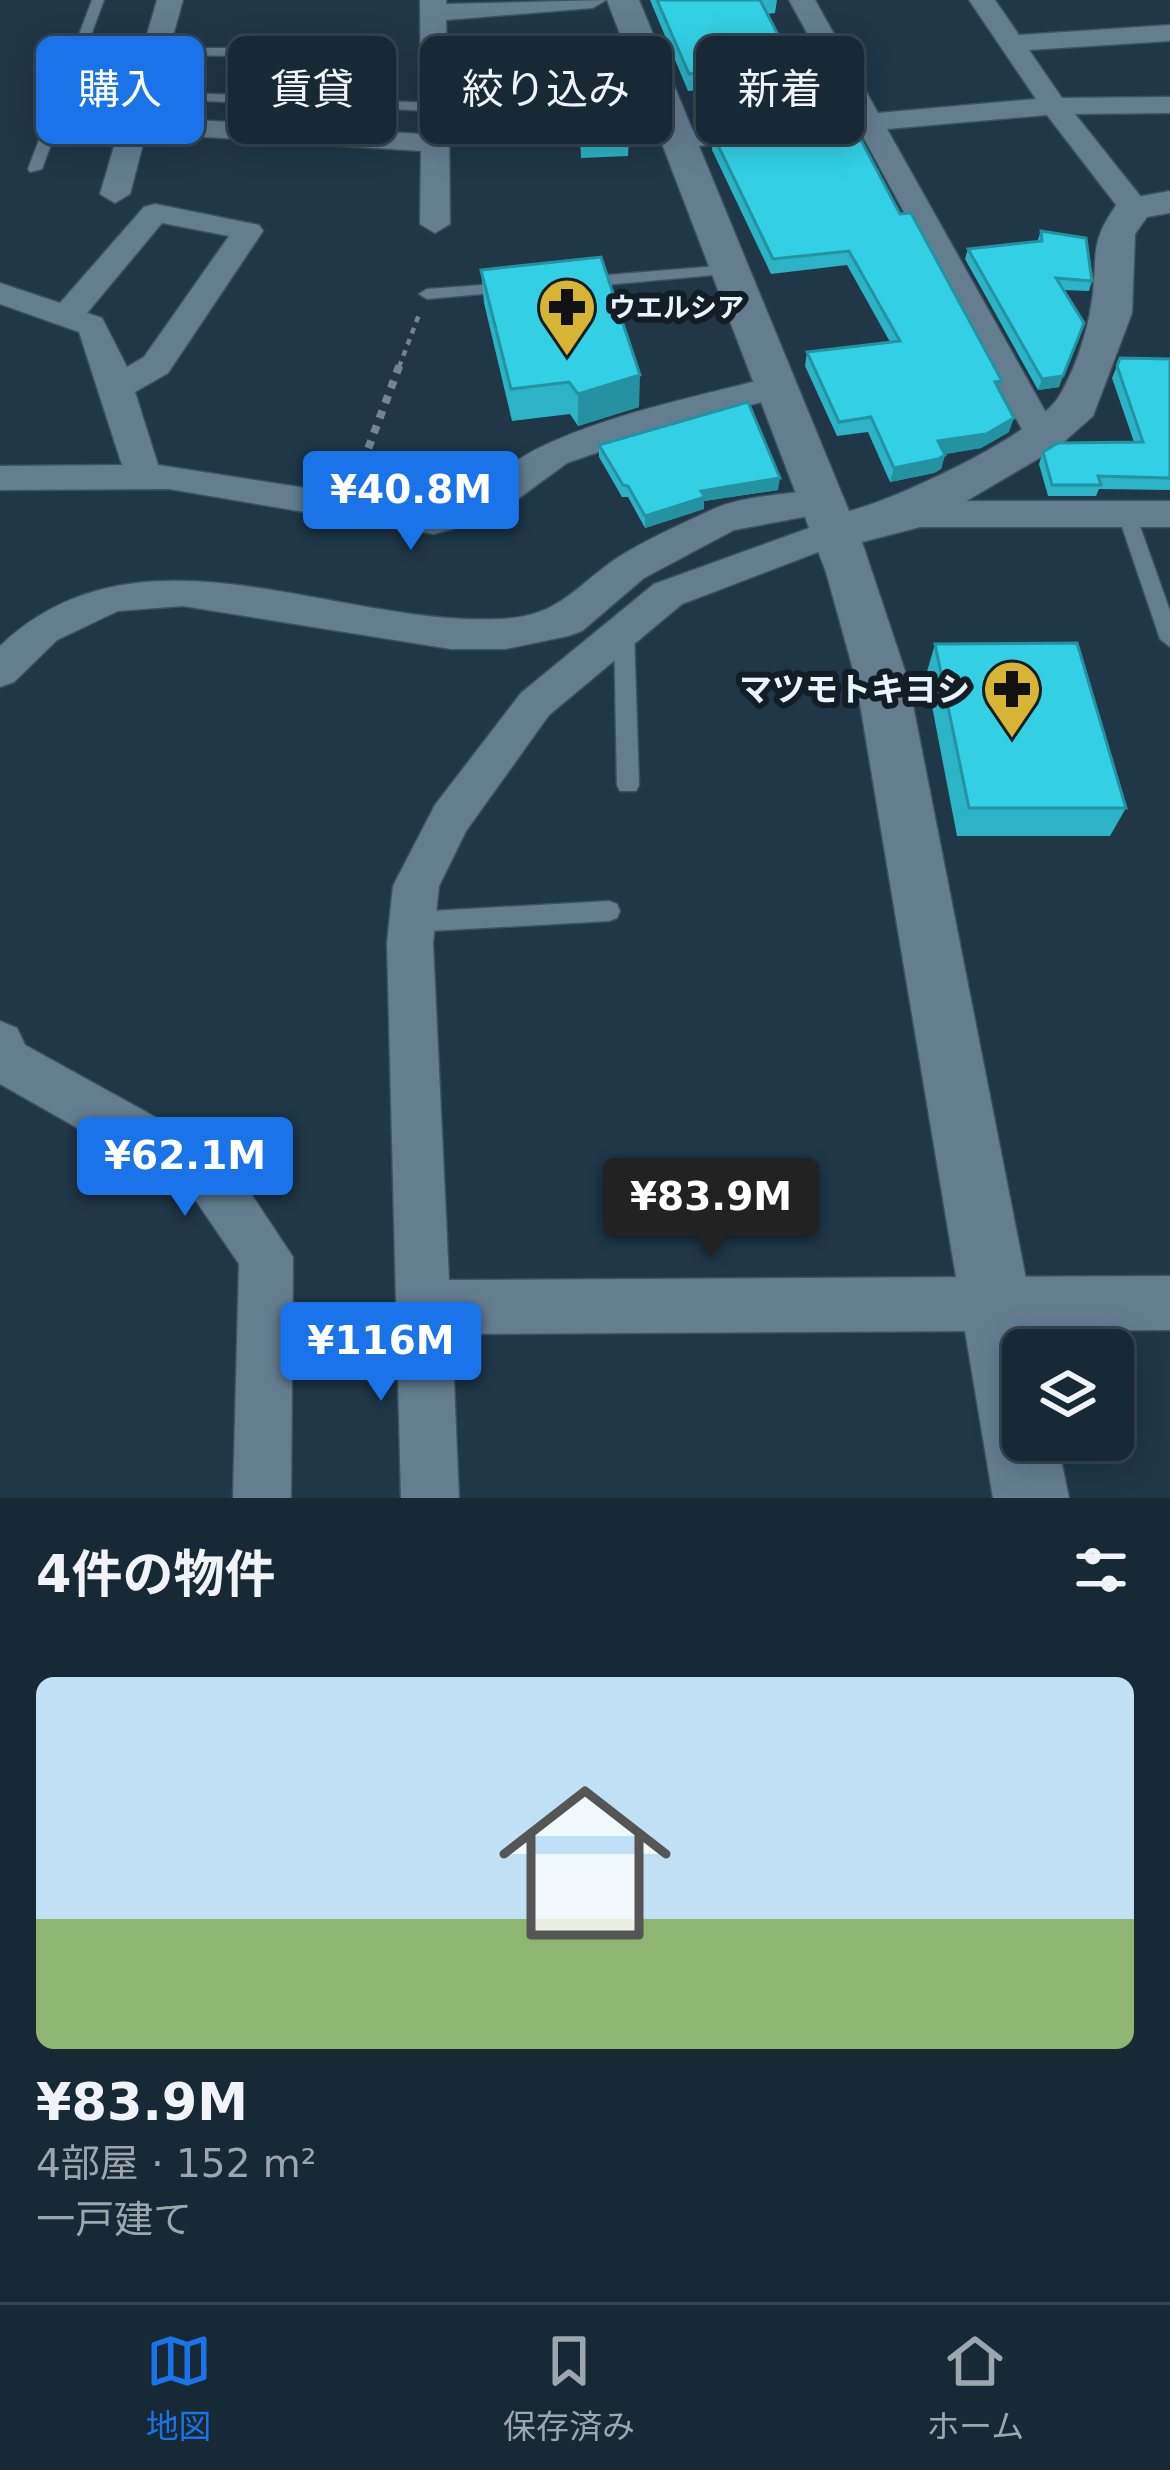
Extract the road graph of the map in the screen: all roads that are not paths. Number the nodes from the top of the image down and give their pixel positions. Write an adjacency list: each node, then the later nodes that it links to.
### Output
1 (98, 0): 21 (lane)
2 (170, 0): 9 (street)
3 (593, 0): 7 (street)
4 (623, 0): 18 (street)
5 (802, 0): 16 (street)
6 (982, 0): 11 (street)
7 (433, 6): 10 (street)
8 (1170, 33): 11 (street)
9 (158, 36)
10 (433, 36)
11 (1011, 43): 13 (street)
12 (1170, 105): 13 (street)
13 (1054, 106): 16 (street); 23 (street)
14 (204, 112): 15 (street)
15 (420, 121)
16 (869, 122): 18 (street); 33 (street)
17 (672, 133): 18 (street)
18 (676, 133): 25 (street)
19 (129, 144): 22 (street)
20 (434, 144): 24 (street)
21 (35, 169)
22 (115, 194)
23 (1152, 205): 33 (street)
24 (435, 224)
25 (730, 270): 26 (lane); 31 (street)
26 (564, 284)
27 (541, 285): 29 (lane)
28 (0, 293): 30 (street)
29 (427, 294)
30 (66, 316): 32 (street); 32 (street)
31 (776, 387): 35 (street); 39 (street)
32 (116, 388): 35 (street)
33 (1042, 436): 36 (street)
34 (1, 472): 35 (street)
35 (142, 476)
36 (908, 514): 38 (street); 39 (street)
37 (1170, 514): 38 (street)
38 (1127, 515): 41 (lane)
39 (828, 517): 40 (street); 42 (street); 48 (street)
40 (624, 631): 43 (lane); 45 (street)
41 (1170, 639)
42 (0, 670)
43 (628, 785)
44 (609, 911): 45 (lane)
45 (412, 922): 49 (street)
46 (0, 1044): 50 (street)
47 (1170, 1303): 48 (street)
48 (998, 1304): 49 (street); 52 (street)
49 (424, 1307): 51 (street)
50 (262, 1498)
51 (430, 1498)
52 (1031, 1498)

